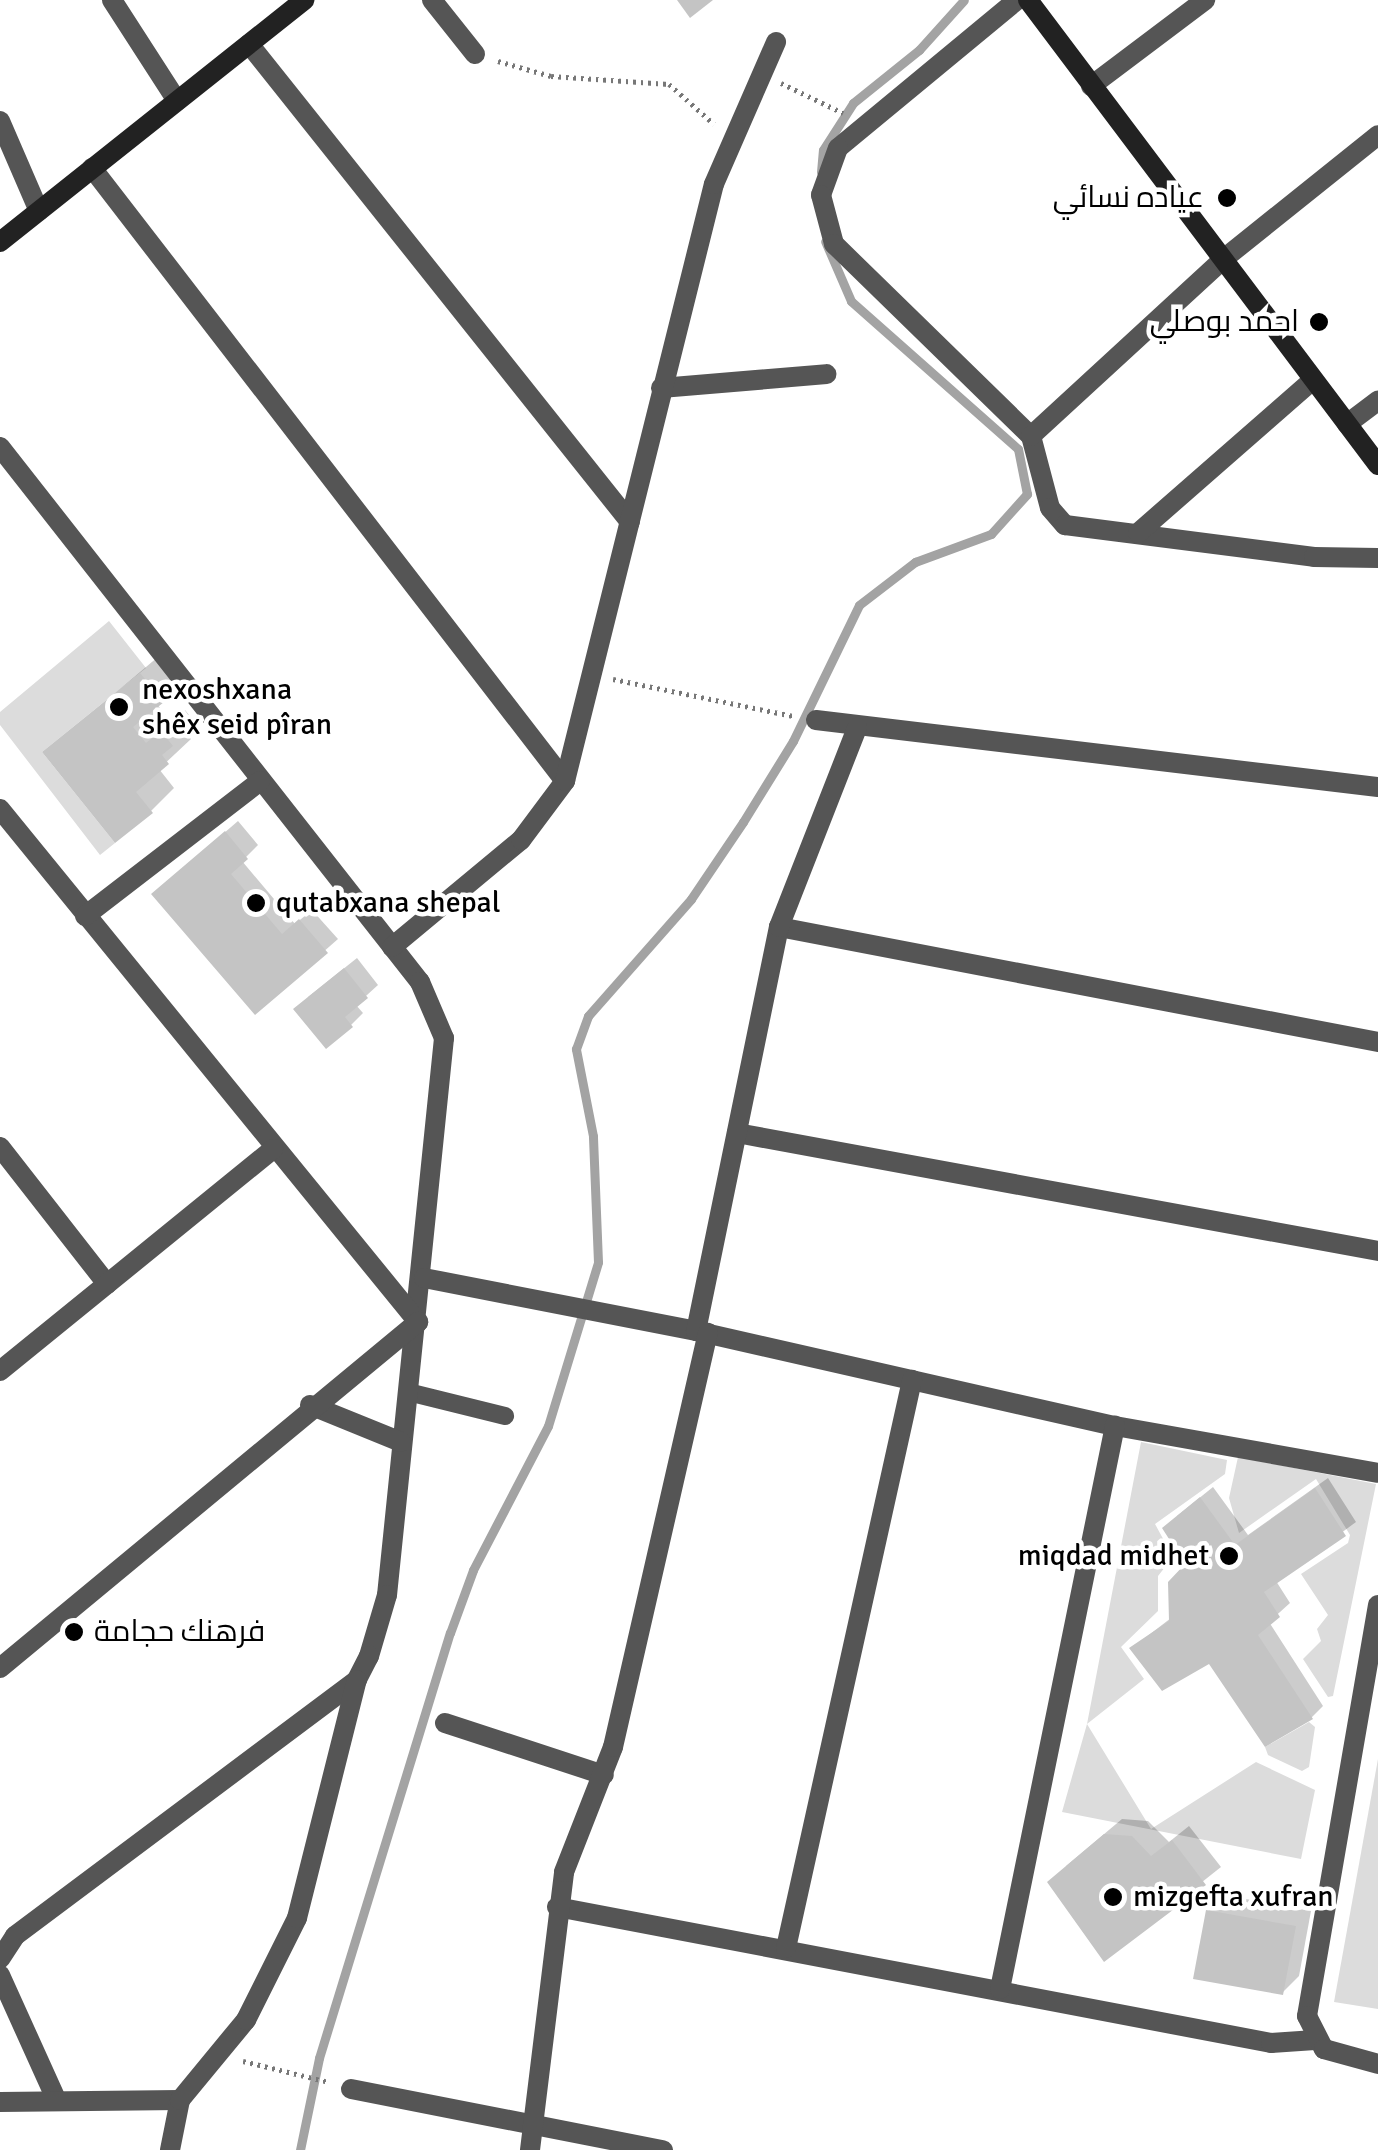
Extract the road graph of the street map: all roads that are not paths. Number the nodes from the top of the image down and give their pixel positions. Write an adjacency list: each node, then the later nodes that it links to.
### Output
1 (112, 0): 12 (street)
2 (304, 0): 7 (main road)
3 (432, 0): 10 (street)
4 (1016, 0): 24 (street)
5 (1028, 0): 11 (main road)
6 (1205, 0): 11 (street)
7 (283, 8): 9 (main road)
8 (776, 42): 21 (street)
9 (249, 44): 12 (main road); 27 (street)
10 (476, 54)
11 (1091, 86): 18 (main road)
12 (177, 101): 15 (main road)
13 (0, 121): 16 (street)
14 (1378, 135): 18 (street)
15 (92, 168): 16 (main road); 33 (street)
16 (39, 210): 17 (main road)
17 (0, 242)
18 (1222, 262): 20 (main road); 24 (street)
19 (826, 374): 21 (street)
20 (1312, 380): 23 (main road); 28 (street)
21 (662, 388): 27 (street)
22 (1378, 401): 23 (street)
23 (1347, 424): 26 (main road)
24 (1030, 436): 28 (street)
25 (0, 447): 32 (street)
26 (1378, 465)
27 (630, 522): 33 (street)
28 (1138, 533): 29 (street)
29 (1378, 558)
30 (816, 720): 31 (street)
31 (857, 728): 34 (street); 37 (street)
32 (260, 781): 36 (street); 38 (street)
33 (566, 781): 38 (street)
34 (1378, 787)
35 (0, 810): 36 (street)
36 (86, 916): 42 (street)
37 (779, 927): 39 (street); 40 (street)
38 (392, 947): 44 (street)
39 (1378, 1042)
40 (737, 1133): 43 (street); 47 (street)
41 (0, 1147): 45 (street)
42 (273, 1149): 45 (street); 46 (street)
43 (1378, 1251)
44 (424, 1278): 46 (street); 47 (street)
45 (107, 1284): 48 (street)
46 (418, 1322): 50 (street); 51 (street)
47 (702, 1332): 49 (street); 60 (street)
48 (0, 1372)
49 (912, 1380): 53 (street); 62 (street)
50 (408, 1392): 52 (lane); 54 (street)
51 (310, 1406): 54 (street); 57 (street)
52 (505, 1416)
53 (1115, 1426): 55 (street); 65 (street)
54 (401, 1442): 58 (street)
55 (1378, 1474)
56 (1378, 1604): 66 (street)
57 (0, 1668)
58 (357, 1680): 63 (street); 70 (street)
59 (444, 1723): 60 (street)
60 (604, 1776): 61 (street)
61 (557, 1907): 62 (street); 72 (street)
62 (786, 1948): 65 (street)
63 (0, 1959)
64 (0, 1975): 69 (street)
65 (1000, 1989): 66 (street)
66 (1315, 2040): 67 (street)
67 (1378, 2064)
68 (351, 2088): 72 (street)
69 (56, 2099): 70 (street); 71 (street)
70 (180, 2100): 73 (street)
71 (0, 2102)
72 (532, 2126): 74 (street); 75 (street)
73 (170, 2150)
74 (530, 2150)
75 (663, 2150)

